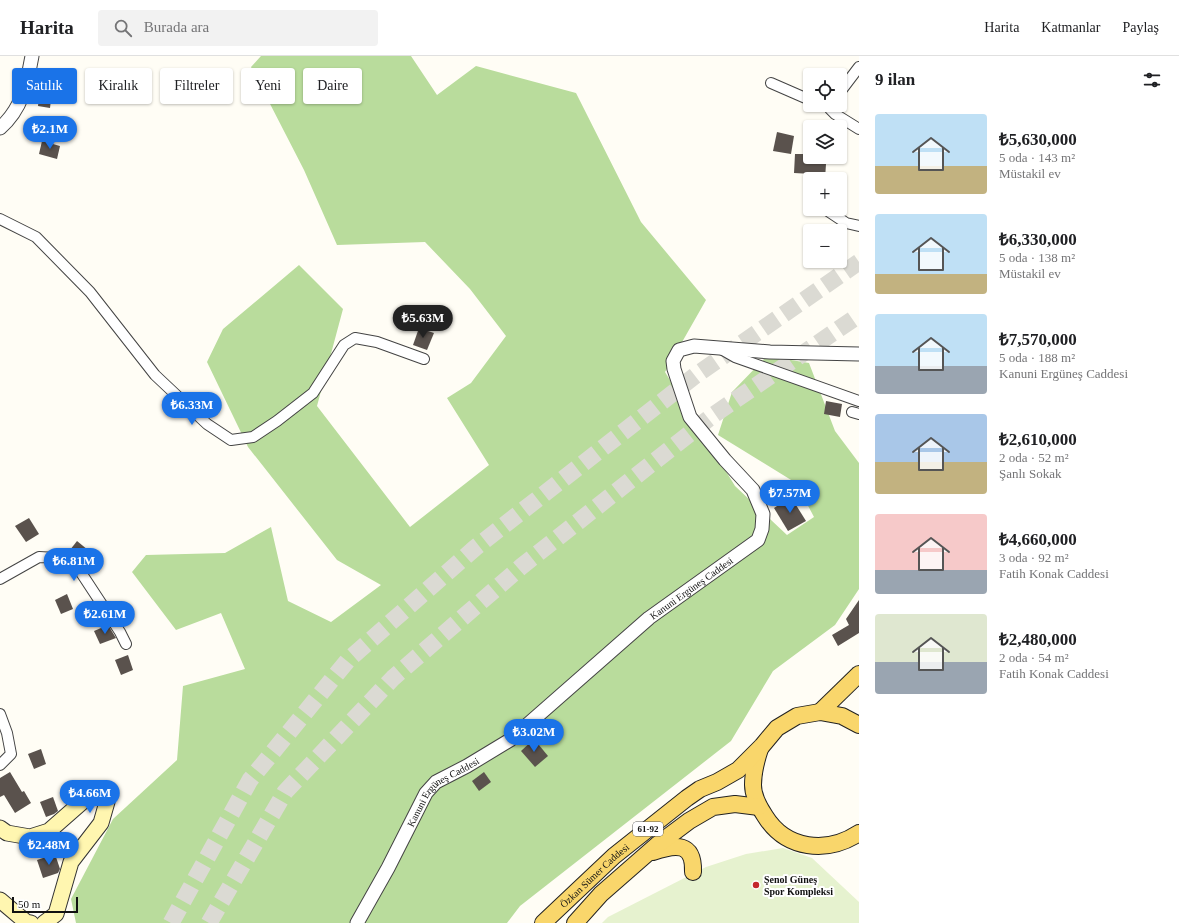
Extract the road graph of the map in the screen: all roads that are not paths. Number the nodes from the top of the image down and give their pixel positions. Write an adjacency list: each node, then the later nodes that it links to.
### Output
1 (32, 56): 7 (street)
2 (859, 67): 4 (street)
3 (771, 83): 5 (street)
4 (847, 83)
5 (803, 97)
6 (833, 112): 8 (street)
7 (0, 128)
8 (859, 129)
9 (836, 216): 11 (street)
10 (0, 219): 14 (street)
11 (859, 226)
12 (719, 348): 13 (street, Kanuni Ergüneş Caddesi); 15 (street); 32 (street, Kanuni Ergüneş Caddesi)
13 (859, 354)
14 (424, 359)
15 (859, 402)
16 (0, 579): 17 (street)
17 (126, 644)
18 (859, 674): 19 (main road)
19 (820, 712): 21 (main road, Özkan Sümer Caddesi / 61-92); 22 (main road, Özkan Sümer Caddesi / 61-92)
20 (0, 714): 23 (street)
21 (859, 725)
22 (762, 746): 24 (main road, Özkan Sümer Caddesi / 61-92); 33 (main road, Özkan Sümer Caddesi / 61-92)
23 (0, 765)
24 (759, 807): 26 (main road, Özkan Sümer Caddesi / 61-92); 27 (main road, Özkan Sümer Caddesi / 61-92)
25 (0, 828): 31 (main road)
26 (859, 833)
27 (644, 856): 28 (main road); 34 (main road, Özkan Sümer Caddesi / 61-92)
28 (693, 872)
29 (0, 900): 30 (main road)
30 (31, 923)
31 (44, 923)
32 (357, 923)
33 (543, 923)
34 (575, 923)

